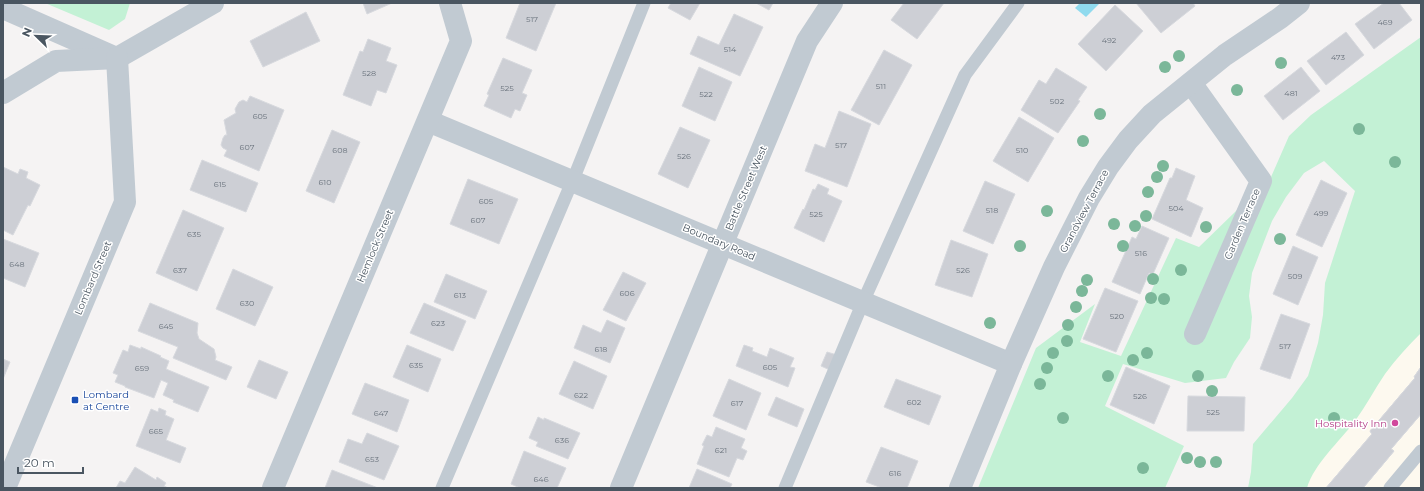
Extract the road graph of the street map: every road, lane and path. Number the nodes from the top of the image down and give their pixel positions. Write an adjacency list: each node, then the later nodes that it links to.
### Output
1 (213, 3): 8 (street)
2 (450, 3): 11 (street, Hemlock Street)
3 (644, 3): 12 (lane)
4 (832, 3): 13 (street, Battle Street West)
5 (1018, 3): 14 (lane)
6 (1299, 3): 9 (street, Grandview Terrace)
7 (3, 8): 8 (street)
8 (116, 58): 10 (street); 18 (street, Lombard Street)
9 (1191, 83): 15 (street, Garden Terrace); 16 (street, Grandview Terrace)
10 (3, 93)
11 (428, 121): 12 (street, Boundary Road); 19 (street, Hemlock Street)
12 (572, 181): 13 (street, Boundary Road); 20 (lane)
13 (722, 244): 14 (street, Boundary Road); 21 (street, Battle Street West)
14 (863, 302): 16 (street, Boundary Road); 22 (lane)
15 (1195, 334)
16 (1011, 364): 23 (street, Grandview Terrace)
17 (1421, 451): 24 (lane)
18 (5, 488)
19 (273, 488)
20 (442, 488)
21 (621, 488)
22 (786, 488)
23 (960, 488)
24 (1390, 488)

